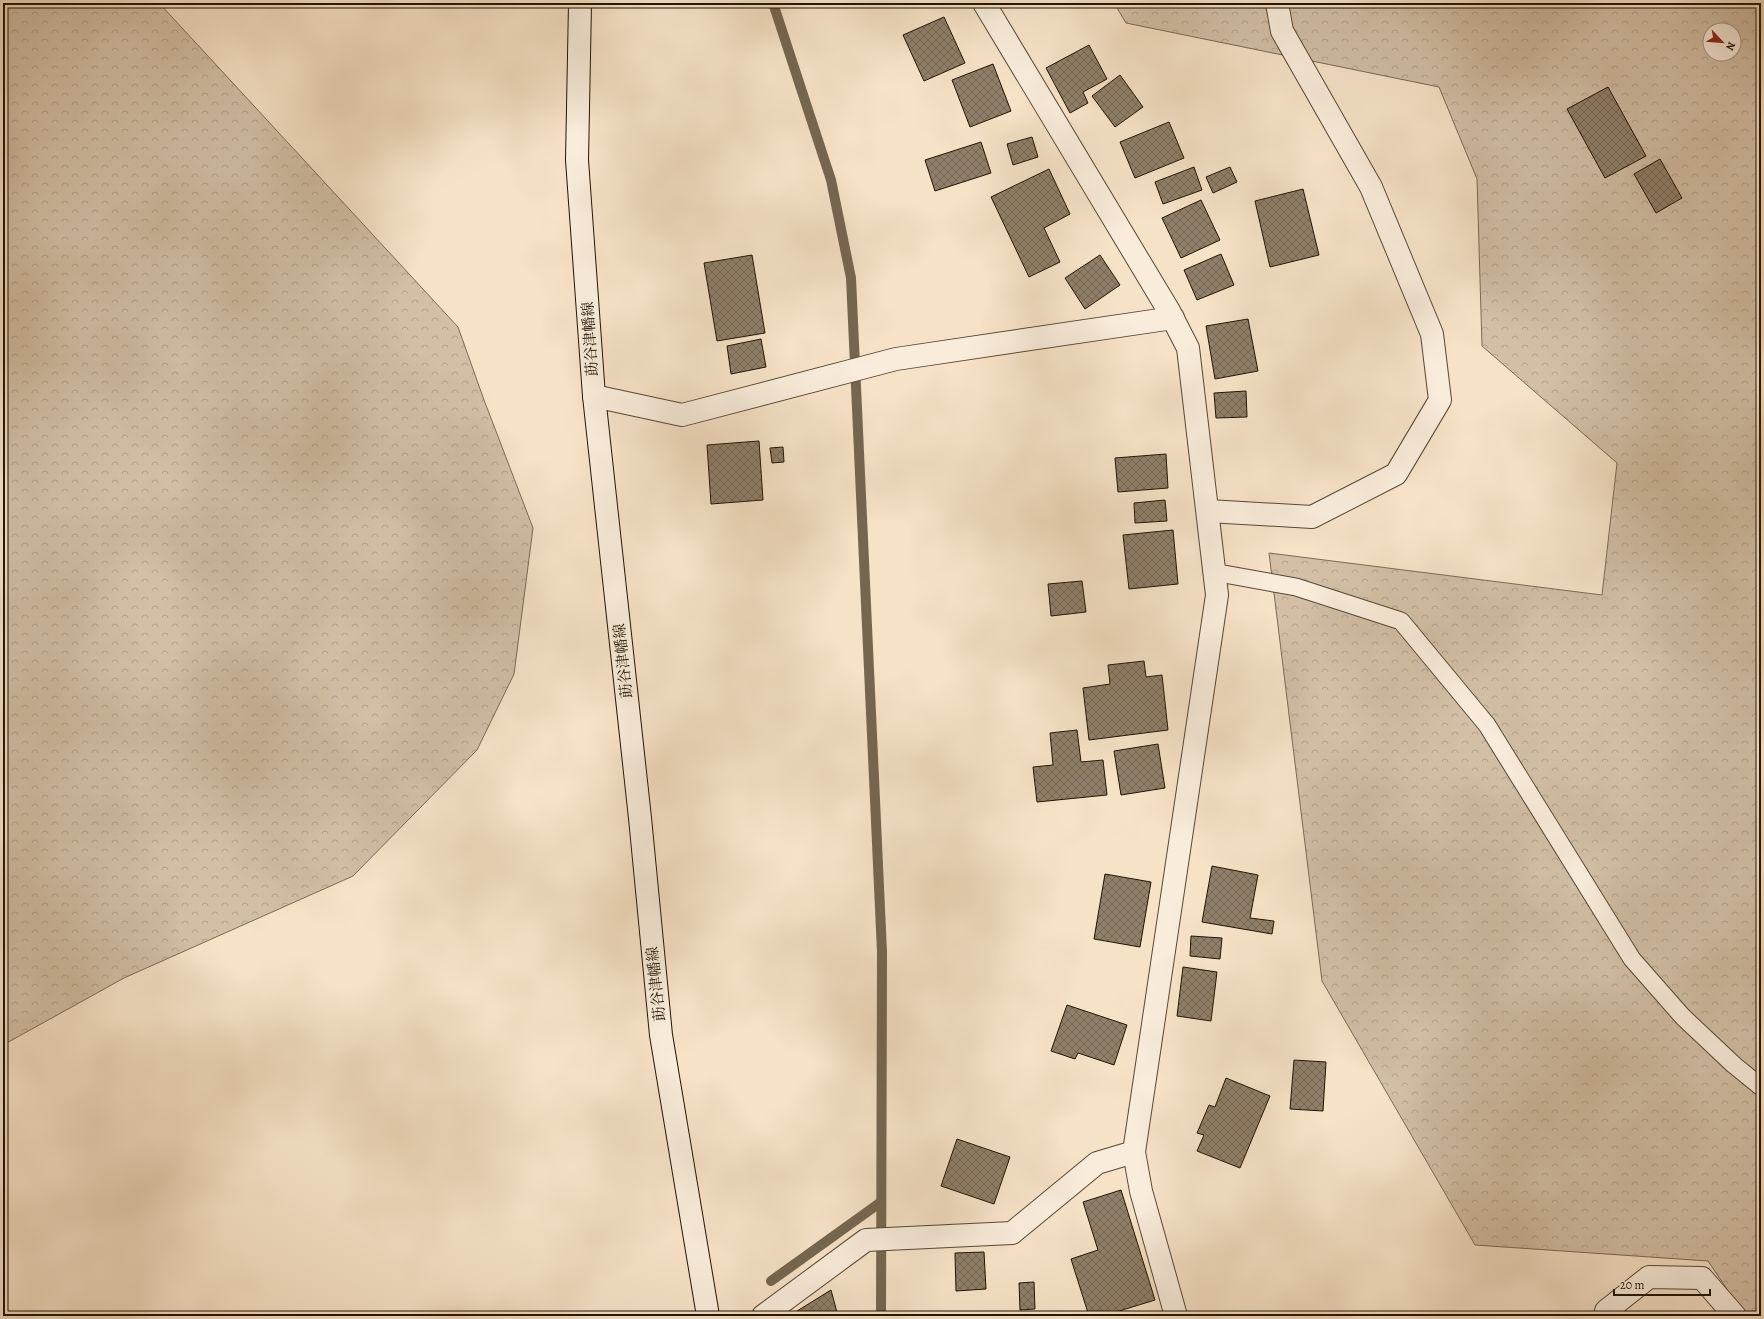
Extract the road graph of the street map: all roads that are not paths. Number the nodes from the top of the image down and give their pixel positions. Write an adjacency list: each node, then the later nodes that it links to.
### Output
1 (580, 3): 5 (street, 莇谷津幡線)
2 (984, 3): 4 (street)
3 (1277, 3): 6 (street)
4 (1173, 318): 5 (street); 6 (street)
5 (594, 396): 10 (street, 莇谷津幡線)
6 (1208, 511): 7 (street)
7 (1213, 572): 8 (lane); 9 (street)
8 (1761, 1087)
9 (1134, 1152): 11 (street); 12 (street)
10 (708, 1316)
11 (763, 1316)
12 (1176, 1316)
13 (1605, 1316): 14 (street)
14 (1735, 1316)

